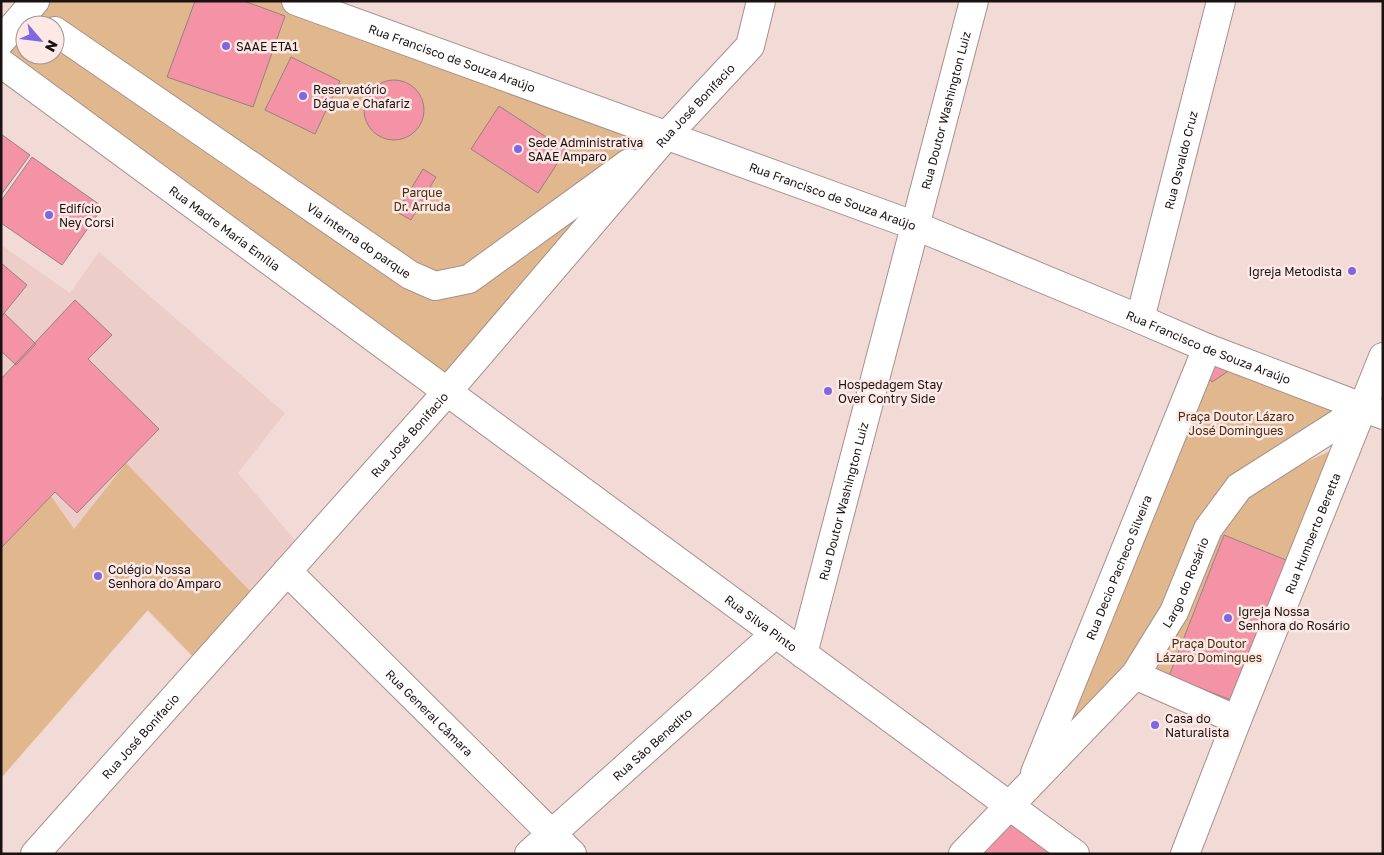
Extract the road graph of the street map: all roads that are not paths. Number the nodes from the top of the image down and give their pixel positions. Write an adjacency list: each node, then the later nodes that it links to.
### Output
1 (296, 1): 9 (street, Rua Francisco de Souza Araújo)
2 (761, 1): 9 (street, Rua José Bonifacio)
3 (974, 1): 10 (street, Rua Doutor Washington Luiz)
4 (1220, 1): 11 (street, Rua Osvaldo Cruz)
5 (36, 13): 7 (street)
6 (65, 38): 9 (street, Via interna do parque)
7 (1, 41)
8 (1, 63): 14 (street, Rua Madre Maria Emília)
9 (667, 135): 10 (street, Rua Francisco de Souza Araújo); 14 (street, Rua José Bonifacio)
10 (916, 226): 11 (street, Rua Francisco de Souza Araújo); 18 (street, Rua Doutor Washington Luiz)
11 (1140, 318): 12 (street, Rua Francisco de Souza Araújo)
12 (1207, 348): 15 (street, Rua Francisco de Souza Araújo); 21 (street, Rua Decio Pacheco Silveira)
13 (1383, 357): 15 (street, Rua Humberto Beretta)
14 (447, 392): 16 (street, Rua José Bonifacio); 17 (street, Rua Silva Pinto)
15 (1373, 412): 19 (street, Largo do Rosário); 20 (street, Rua Humberto Beretta)
16 (287, 571): 23 (street, Rua General Câmara); 24 (street, Rua José Bonifacio)
17 (775, 634): 18 (street, Rua Silva Pinto); 23 (street, Rua São Benedito)
18 (803, 654): 22 (street, Rua Silva Pinto)
19 (1135, 675): 20 (street); 21 (street, Largo do Rosário)
20 (1237, 720): 29 (street, Rua Humberto Beretta)
21 (1030, 786): 22 (street, Largo do Rosário)
22 (1009, 807): 27 (street, Largo do Rosário); 28 (street, Rua Silva Pinto)
23 (552, 833): 25 (street, Rua São Benedito); 26 (street, Rua General Câmara)
24 (35, 854)
25 (528, 854)
26 (572, 854)
27 (963, 854)
28 (1075, 854)
29 (1185, 854)

